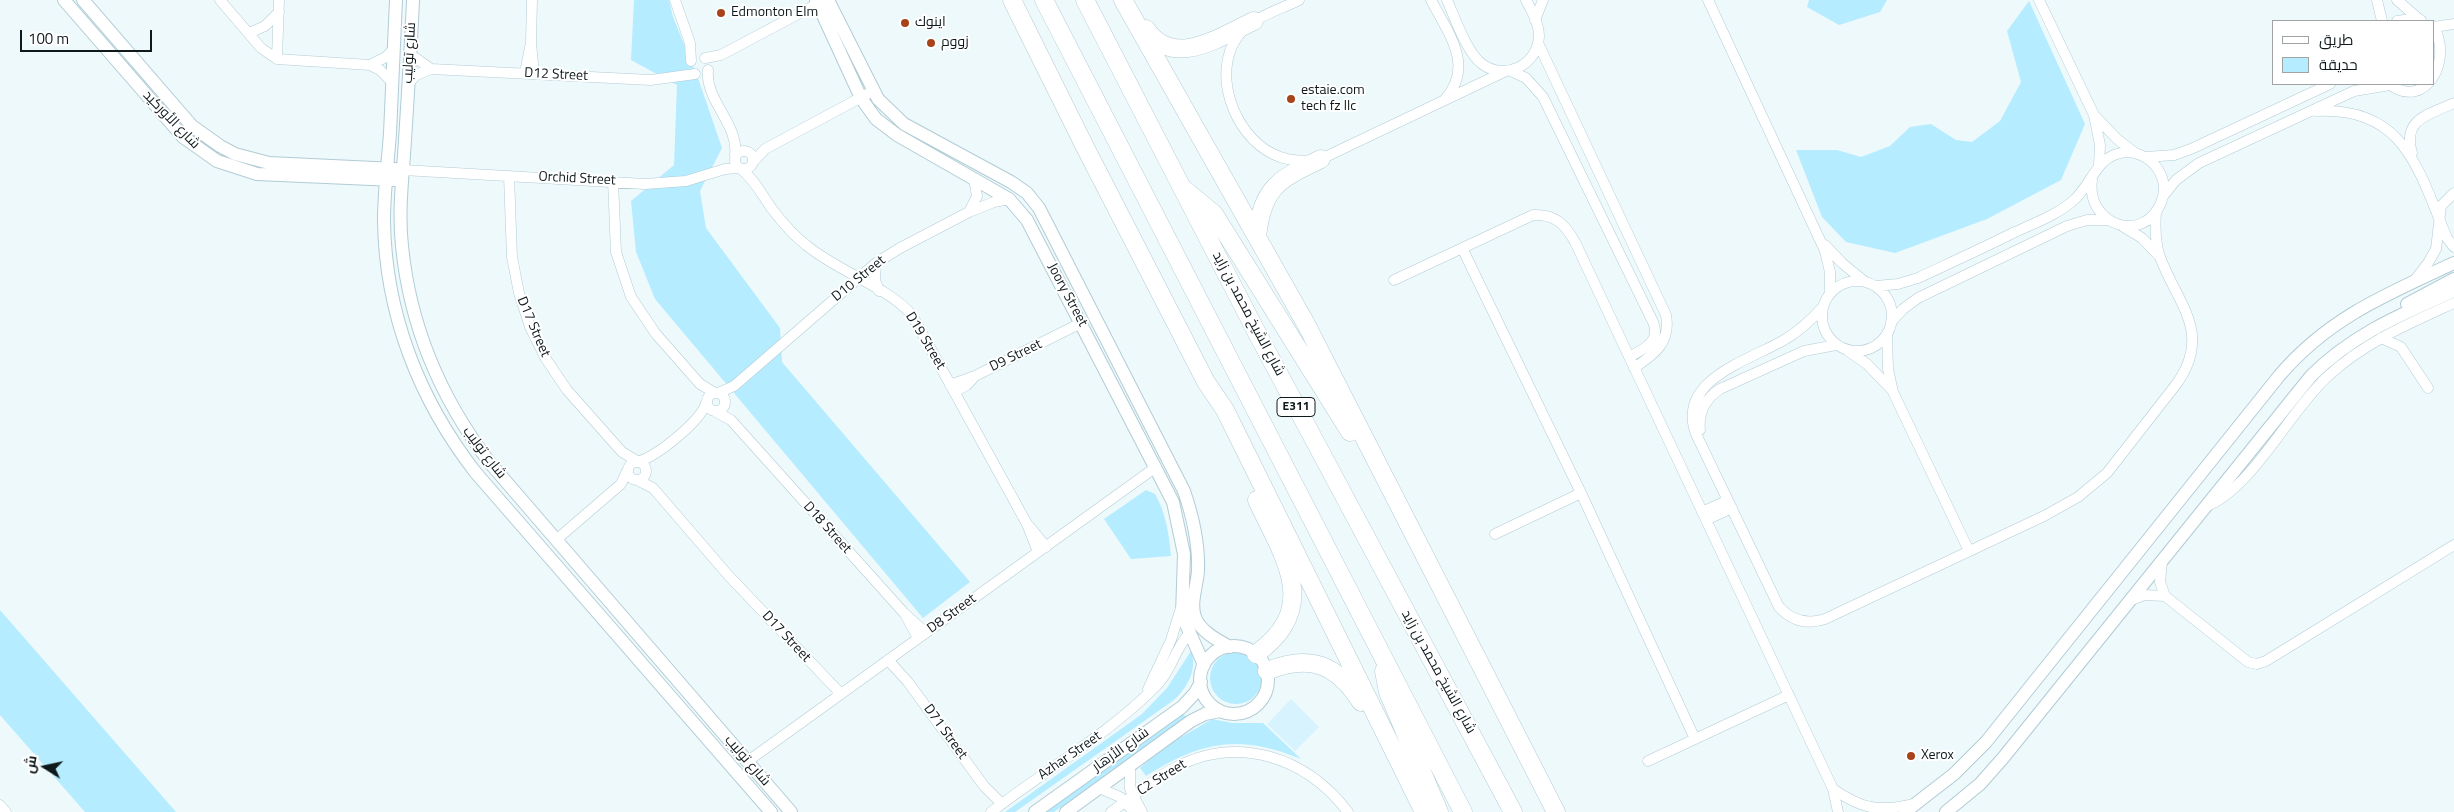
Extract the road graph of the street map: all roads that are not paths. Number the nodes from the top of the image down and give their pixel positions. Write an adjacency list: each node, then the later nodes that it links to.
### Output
1 (64, 0): 69 (street, شارع الأوركيد)
2 (78, 0): 3 (street)
3 (84, 0): 69 (street, شارع الأوركيد)
4 (220, 0): 31 (street)
5 (279, 0): 24 (street)
6 (396, 0): 34 (street, شارع توليب)
7 (413, 0): 35 (street, شارع توليب)
8 (532, 0): 42 (street)
9 (675, 0): 32 (street)
10 (1012, 0): 113 (highway)
11 (1044, 0): 152 (highway, E311)
12 (1085, 0): 75 (highway, شارع الشيخ محمد بن زايد / E311)
13 (1124, 0): 28 (highway); 84 (highway)
14 (1299, 0): 28 (street)
15 (1431, 0): 54 (street)
16 (1447, 0): 41 (street)
17 (1526, 0): 25 (street)
18 (1543, 0): 25 (street)
19 (1708, 0): 85 (street)
20 (2040, 0): 57 (street)
21 (2377, 0): 26 (street)
22 (2397, 0): 27 (street)
23 (820, 2): 38 (street); 52 (street, Joory Street); 53 (street, Joory Street)
24 (279, 12): 31 (street); 36 (street)
25 (1535, 20): 33 (street)
26 (2382, 20)
27 (2422, 20)
28 (1254, 21): 63 (street)
29 (2454, 24): 30 (street)
30 (2434, 27): 45 (street)
31 (249, 34): 36 (street)
32 (690, 43): 37 (street); 38 (street)
33 (1538, 43): 41 (street); 112 (street)
34 (394, 48): 39 (street); 46 (street, شارع توليب)
35 (410, 54): 40 (street); 47 (street, شارع توليب)
36 (278, 59): 39 (street)
37 (690, 62): 38 (street); 43 (street); 44 (street)
38 (706, 63): 44 (street); 51 (street)
39 (370, 65): 46 (street)
40 (432, 69): 42 (street, D12 Street); 47 (street)
41 (1509, 71): 54 (street); 110 (street)
42 (530, 74): 43 (street, D12 Street)
43 (680, 74): 44 (street, D12 Street)
44 (696, 74): 51 (street)
45 (2434, 81)
46 (393, 83): 69 (street, شارع توليب)
47 (409, 83): 68 (street, شارع توليب)
48 (2328, 85): 62 (street)
49 (2389, 85): 50 (street); 56 (street)
50 (2429, 85)
51 (710, 88): 58 (street)
52 (873, 91): 53 (street); 111 (street, Joory Street)
53 (861, 98): 61 (street); 71 (street, Joory Street)
54 (1443, 101): 63 (street)
55 (2454, 103): 64 (street)
56 (2310, 111): 64 (street); 77 (street)
57 (2094, 114): 59 (street); 65 (street)
58 (734, 138): 60 (street); 61 (street)
59 (2134, 152): 62 (street); 65 (street)
60 (735, 157): 61 (street); 66 (street); 67 (street)
61 (750, 157): 67 (street); 73 (street, D19 Street)
62 (2146, 157): 77 (street)
63 (1322, 159): 84 (highway)
64 (2414, 162): 81 (street)
65 (2099, 165): 72 (street)
66 (725, 169): 67 (street, Orchid Street); 74 (street, Orchid Street)
67 (740, 169): 73 (street, D19 Street)
68 (402, 174): 69 (street, شارع الأوركيد); 70 (street, Orchid Street); 139 (street, شارع توليب)
69 (386, 175): 133 (street, شارع توليب)
70 (513, 176): 74 (street, Orchid Street); 124 (street, D17 Street)
71 (974, 178): 78 (street, Joory Street); 80 (street)
72 (2092, 180): 82 (street); 95 (street)
73 (755, 181): 91 (street, D19 Street)
74 (616, 182): 114 (street)
75 (1182, 188): 126 (highway); 185 (highway, شارع الشيخ محمد بن زايد / E311)
76 (2454, 193): 81 (street)
77 (2164, 195): 79 (street)
78 (1008, 199): 80 (street, D10 Street); 102 (street, Joory Street)
79 (2156, 211): 83 (street); 88 (street)
80 (969, 212): 89 (street, D10 Street)
81 (2438, 217): 86 (street); 94 (street)
82 (2108, 220): 83 (street); 101 (street)
83 (2120, 225): 88 (street)
84 (1257, 237): 126 (highway)
85 (1821, 241): 95 (street); 98 (street)
86 (2454, 247)
87 (1462, 248): 93 (street); 110 (street); 132 (street)
88 (2160, 256): 142 (street)
89 (876, 263): 91 (street, D10 Street); 96 (street)
90 (2454, 263): 94 (street)
91 (857, 279): 96 (street, D19 Street); 118 (street, D10 Street)
92 (2454, 279): 103 (street)
93 (1394, 280)
94 (2413, 282): 170 (street)
95 (1871, 284): 98 (street); 101 (street)
96 (879, 291): 116 (street, D19 Street)
97 (2454, 291): 103 (street)
98 (1830, 293): 100 (street)
99 (2454, 302): 104 (street)
100 (1822, 308): 107 (street); 123 (street)
101 (1891, 322): 105 (street)
102 (1081, 323): 111 (street); 116 (street, D9 Street); 127 (street, Joory Street)
103 (2379, 324): 135 (street)
104 (2405, 325): 106 (street); 108 (street)
105 (1887, 334): 109 (street); 117 (street)
106 (2381, 338): 108 (street); 135 (street)
107 (1836, 345): 109 (street); 123 (street)
108 (2401, 347): 115 (street)
109 (1847, 350): 117 (street)
110 (1629, 357): 112 (street)
111 (1117, 360): 136 (street, Joory Street)
112 (1634, 368): 137 (street)
113 (1206, 382): 151 (highway); 166 (highway)
114 (700, 384): 118 (street); 119 (street)
115 (2428, 388)
116 (952, 389): 141 (street, D19 Street)
117 (1893, 392): 142 (street)
118 (721, 398): 119 (street); 120 (street); 122 (street, D18 Street)
119 (706, 402): 120 (street); 121 (street)
120 (715, 412): 121 (street); 122 (street, D18 Street)
121 (700, 416): 125 (street)
122 (731, 420): 149 (street, D18 Street)
123 (1702, 443): 134 (street)
124 (622, 452): 125 (street, D17 Street); 128 (street, D17 Street)
125 (642, 466): 128 (street); 129 (street); 131 (street, D17 Street)
126 (1379, 466): 186 (highway)
127 (1156, 467): 136 (street); 141 (street, D8 Street); 144 (street, Joory Street)
128 (628, 470): 129 (street); 130 (street)
129 (636, 480): 130 (street); 131 (street, D17 Street)
130 (621, 484): 139 (street)
131 (652, 488): 159 (street, D17 Street)
132 (1581, 493): 138 (street); 162 (street)
133 (502, 503): 139 (street); 161 (street, شارع توليب)
134 (1730, 504): 137 (street); 142 (street)
135 (2203, 507): 143 (street)
136 (1190, 510): 144 (street, Joory Street)
137 (1704, 516): 158 (street)
138 (1495, 534)
139 (556, 540): 163 (street, شارع توليب)
140 (2454, 545): 145 (street)
141 (1042, 550): 149 (street, D8 Street)
142 (1969, 551)
143 (2162, 560): 145 (street); 146 (street)
144 (1191, 579): 147 (street, Joory Street); 150 (street, Joory Street)
145 (2165, 596): 146 (street)
146 (2130, 600): 189 (street)
147 (1181, 608): 148 (street, Joory Street); 157 (street, Azhar Street)
148 (1189, 634): 154 (street, Joory Street); 157 (street, Azhar Street)
149 (922, 635): 153 (street, D8 Street)
150 (1230, 646): 151 (street); 154 (street)
151 (1256, 654): 155 (street)
152 (1383, 656): 183 (highway); 184 (highway, E311)
153 (891, 658): 159 (street, D8 Street); 172 (street, D71 Street)
154 (1204, 665): 156 (street, شارع الأزهار)
155 (1267, 671): 160 (street, شارع الأزهار); 166 (highway)
156 (1201, 682): 160 (street); 176 (street, شارع الأزهار)
157 (1146, 695): 172 (street, Azhar Street)
158 (1789, 695): 162 (street); 168 (street)
159 (838, 696): 163 (street, D8 Street)
160 (1220, 711): 165 (street, شارع الأزهار)
161 (694, 724): 163 (street); 174 (street, شارع توليب)
162 (1694, 739): 164 (street)
163 (748, 761): 175 (street, شارع توليب)
164 (1648, 761)
165 (1130, 765): 167 (street, شارع الأزهار); 169 (street)
166 (1405, 772): 182 (highway)
167 (1099, 788): 169 (street); 177 (street, شارع الأزهار)
168 (1833, 789): 170 (street); 187 (street)
169 (1129, 799): 178 (street, C2 Street); 179 (street); 180 (street); 181 (street, C2 Street)
170 (1919, 803): 188 (street)
171 (0, 805): 173 (street)
172 (996, 808)
173 (6, 812)
174 (772, 812)
175 (791, 812)
176 (1035, 812)
177 (1066, 812)
178 (1111, 812)
179 (1134, 812)
180 (1142, 812)
181 (1348, 812)
182 (1424, 812)
183 (1439, 812)
184 (1463, 812)
185 (1513, 812)
186 (1556, 812)
187 (1838, 812)
188 (1905, 812)
189 (1946, 812)

